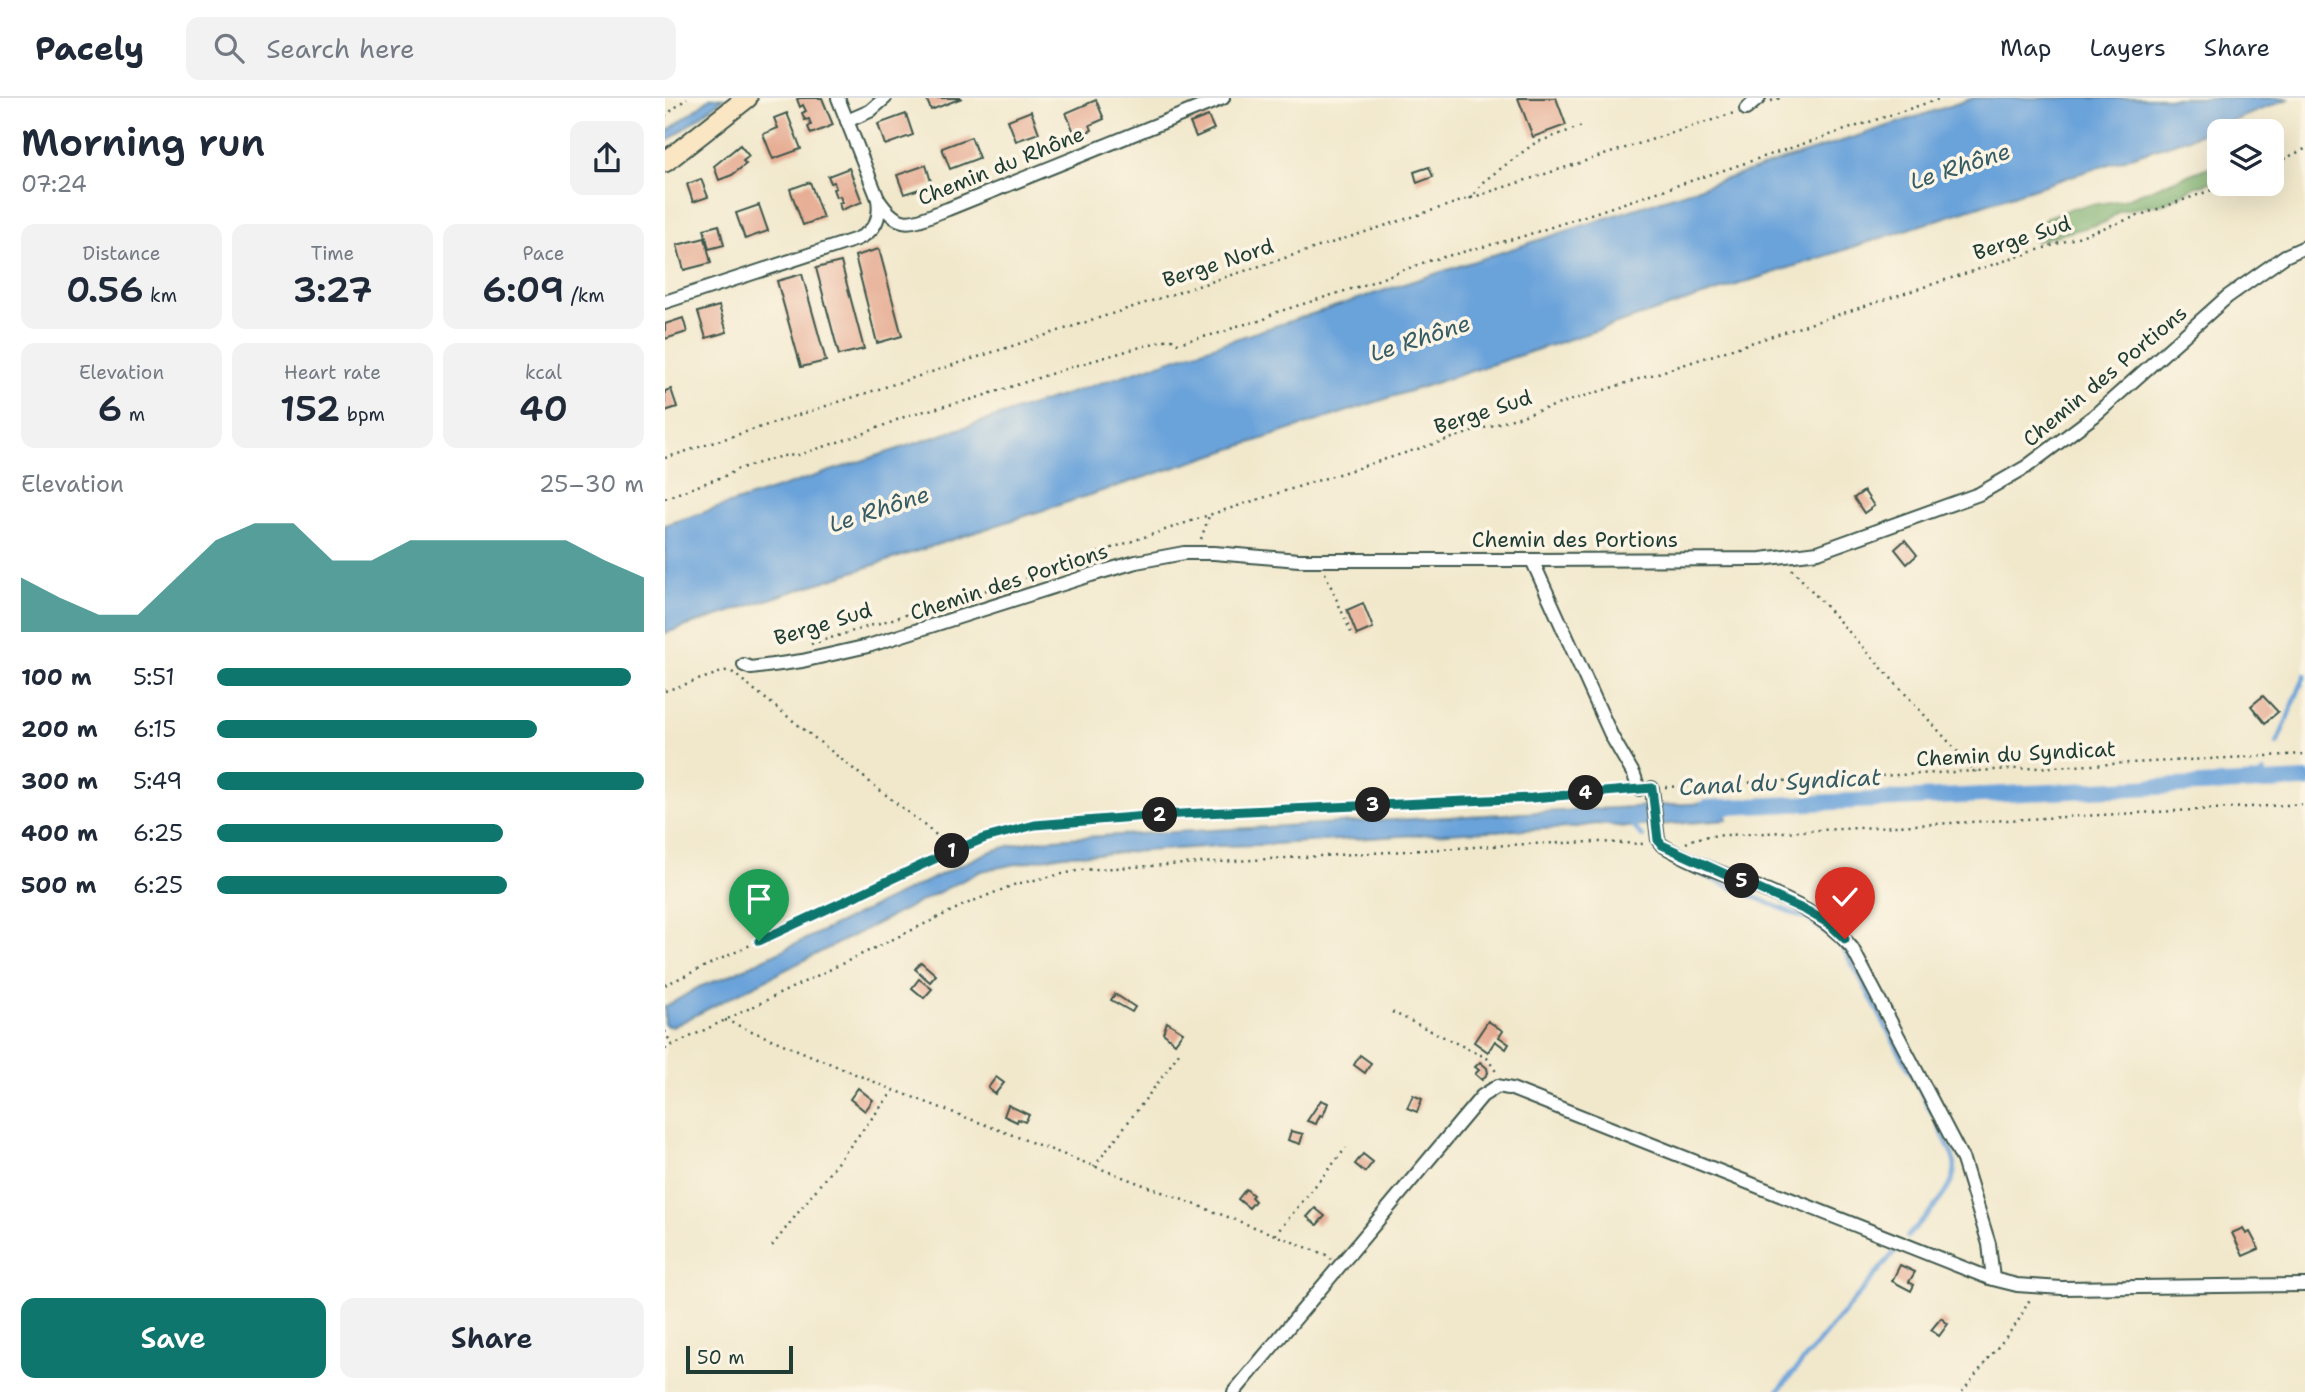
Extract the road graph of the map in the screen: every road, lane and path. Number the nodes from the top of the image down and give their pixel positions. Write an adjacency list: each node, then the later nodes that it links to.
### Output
1 (687, 98): 10 (path)
2 (747, 98): 15 (main road)
3 (838, 98): 11 (street)
4 (885, 98): 11 (street)
5 (1223, 98): 17 (street, Chemin du Rhône)
6 (1759, 98): 9 (street)
7 (1780, 98): 9 (path, Berge Nord)
8 (1942, 98): 22 (path)
9 (1746, 109): 18 (path, Berge Nord)
10 (665, 116)
11 (847, 121): 17 (street)
12 (1582, 126): 18 (path)
13 (2305, 149): 14 (path)
14 (2284, 159)
15 (665, 162)
16 (2207, 192): 23 (path, Berge Sud)
17 (878, 199): 20 (street)
18 (1470, 199): 21 (path, Berge Nord)
19 (2305, 247): 25 (street, Chemin des Portions)
20 (665, 302)
21 (665, 458)
22 (665, 498)
23 (1209, 515): 24 (path); 29 (path, Berge Sud)
24 (1196, 552): 26 (street, Chemin des Portions); 30 (street, Chemin des Portions)
25 (1781, 558): 27 (street, Chemin des Portions); 34 (path)
26 (1320, 560): 27 (street, Chemin des Portions); 28 (path)
27 (1532, 560): 35 (street)
28 (1353, 637)
29 (808, 645)
30 (744, 664): 31 (path)
31 (730, 669): 32 (path); 38 (path)
32 (665, 691)
33 (2305, 754): 34 (path, Chemin du Syndicat)
34 (1976, 772): 35 (path, Chemin du Syndicat)
35 (1648, 790): 37 (street); 38 (path, Chemin du Syndicat)
36 (2305, 804): 39 (path)
37 (1658, 840): 39 (street); 42 (path)
38 (955, 850): 40 (path, Chemin du Syndicat)
39 (1677, 853): 54 (street)
40 (665, 985)
41 (1392, 1012): 47 (path)
42 (725, 1020): 44 (path); 48 (path)
43 (665, 1031): 44 (path)
44 (671, 1046): 45 (path)
45 (665, 1049)
46 (1179, 1053): 50 (path)
47 (1499, 1086): 53 (street); 54 (street)
48 (894, 1090): 50 (path); 52 (path)
49 (1346, 1148): 51 (path)
50 (1094, 1167): 51 (path)
51 (1275, 1235): 53 (path)
52 (772, 1246)
53 (1339, 1267): 57 (street)
54 (1993, 1279): 56 (street)
55 (2305, 1285): 56 (street)
56 (2035, 1287): 58 (path)
57 (1234, 1392)
58 (1962, 1392)

